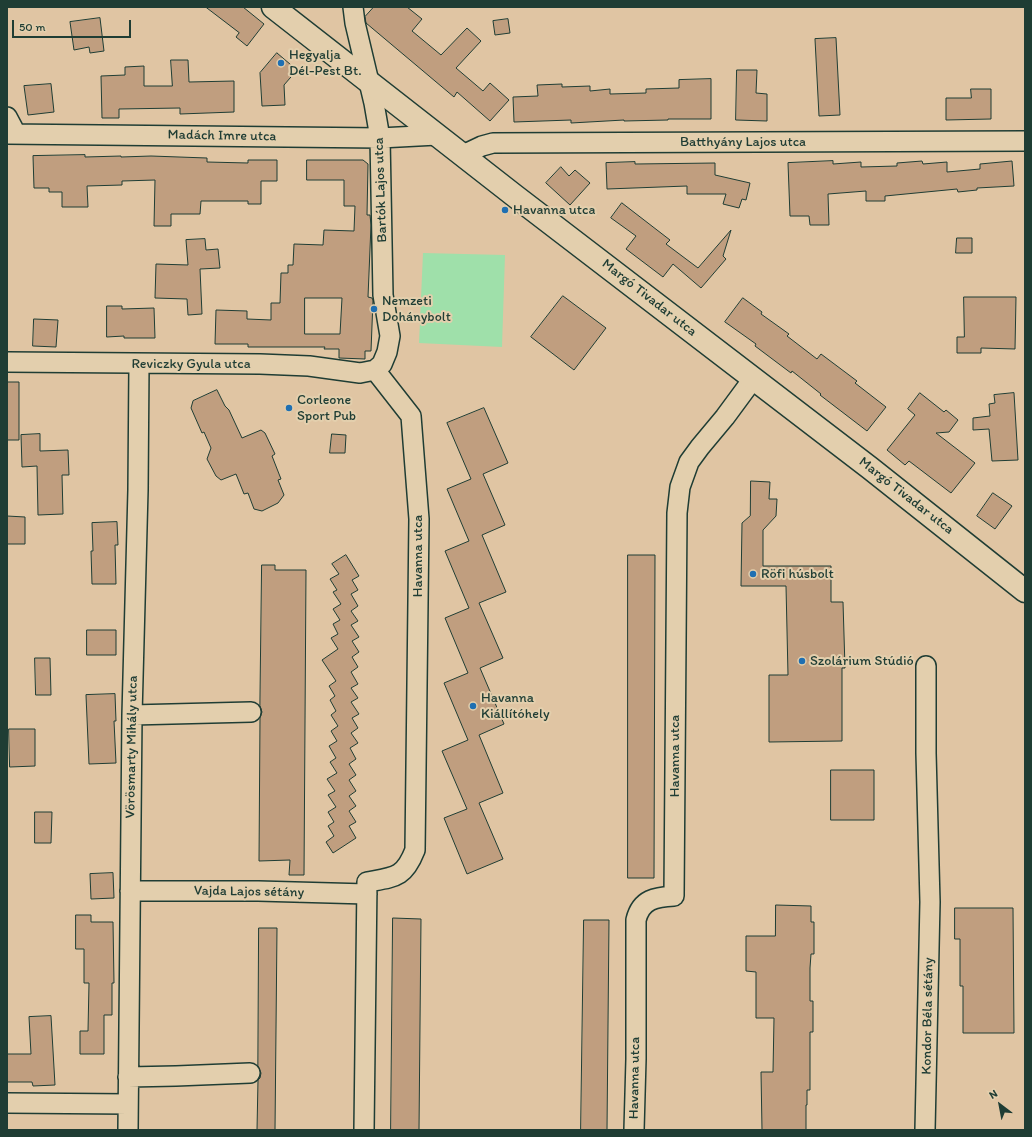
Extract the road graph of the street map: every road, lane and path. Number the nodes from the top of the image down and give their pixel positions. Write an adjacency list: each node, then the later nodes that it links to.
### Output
1 (273, 7): 3 (street, Margó Tivadar utca)
2 (353, 7): 3 (street, Bartók Lajos utca)
3 (368, 82): 6 (street, Margó Tivadar utca); 7 (street, Bartók Lajos utca)
4 (7, 117): 5 (street)
5 (11, 134): 7 (street, Madách Imre utca)
6 (437, 135): 7 (street, Madách Imre utca); 9 (street, Margó Tivadar utca)
7 (380, 138): 12 (street, Bartók Lajos utca)
8 (1025, 141): 9 (street, Batthyány Lajos utca)
9 (463, 155): 13 (street, Margó Tivadar utca)
10 (7, 362): 11 (street, Reviczky Gyula utca)
11 (139, 364): 12 (street, Reviczky Gyula utca); 17 (street, Vörösmarty Mihály utca)
12 (375, 370): 18 (street, Havanna utca)
13 (753, 379): 14 (street, Margó Tivadar utca); 27 (street, Havanna utca)
14 (1025, 591)
15 (926, 666): 28 (street, Kondor Béla sétány)
16 (251, 712): 17 (street)
17 (132, 715): 19 (street, Vörösmarty Mihály utca)
18 (415, 850): 20 (street, Vajda Lajos sétány)
19 (130, 891): 20 (street, Vajda Lajos sétány); 22 (street, Vörösmarty Mihály utca)
20 (367, 894): 26 (street)
21 (250, 1073): 22 (street)
22 (128, 1077): 24 (street, Vörösmarty Mihály utca)
23 (7, 1104): 24 (street)
24 (128, 1104): 25 (street, Vörösmarty Mihály utca)
25 (128, 1130)
26 (364, 1130)
27 (634, 1130)
28 (925, 1130)

